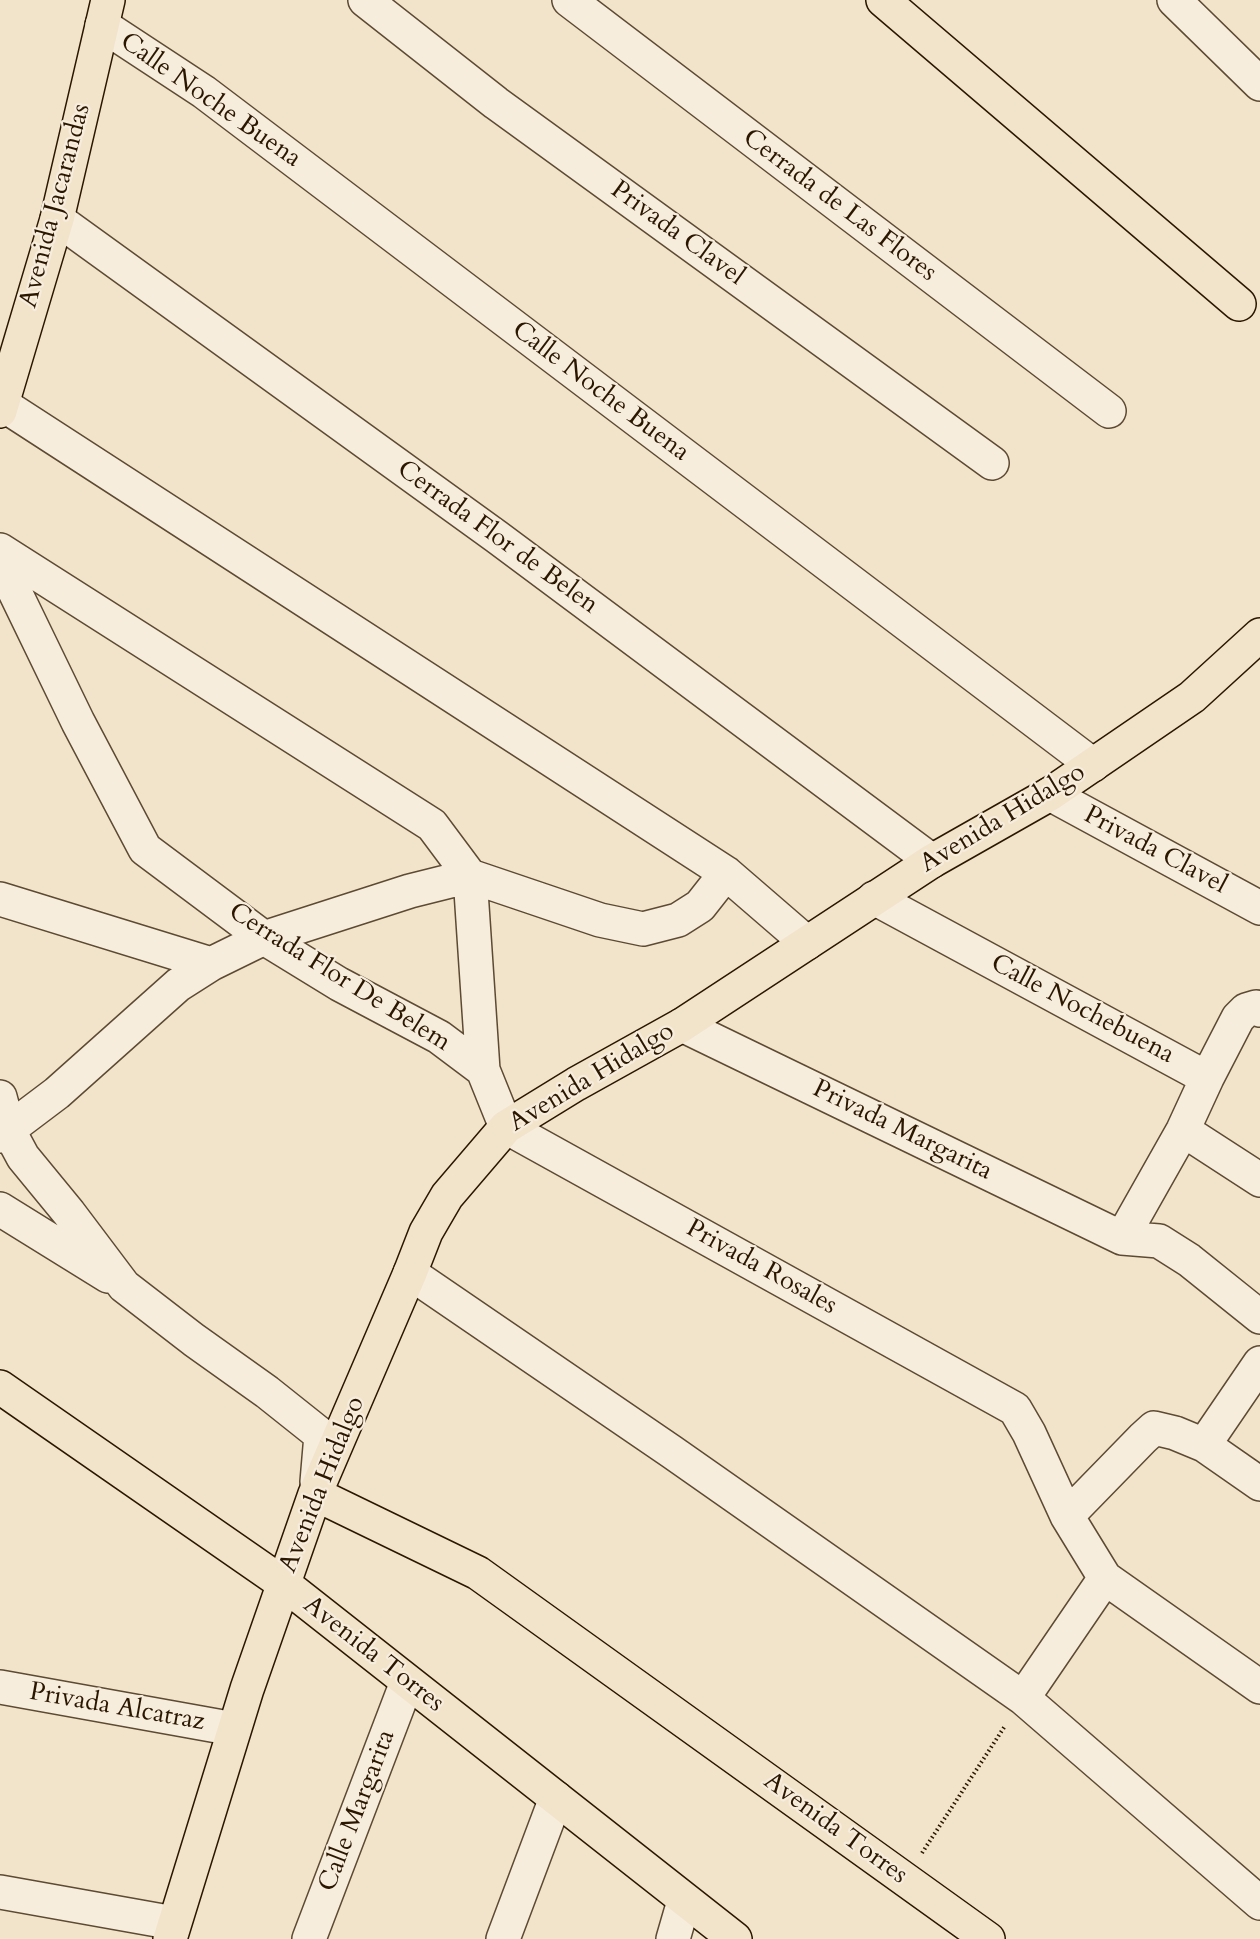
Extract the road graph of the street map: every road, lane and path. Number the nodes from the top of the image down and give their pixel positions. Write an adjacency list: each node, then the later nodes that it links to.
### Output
1 (365, 0): 12 (street, Privada Clavel)
2 (569, 0): 11 (street, Cerrada de Las Flores)
3 (883, 0): 8 (main road)
4 (1174, 0): 6 (street)
5 (105, 13): 7 (main road, Avenida Jacarandas); 16 (street, Calle Noche Buena)
6 (1260, 84)
7 (57, 219): 9 (main road, Avenida Jacarandas); 18 (street, Cerrada Flor de Belen)
8 (1239, 304)
9 (6, 361): 10 (main road, Avenida Jacarandas)
10 (1, 407): 19 (street)
11 (1109, 411)
12 (992, 463)
13 (0, 550): 20 (street)
14 (0, 561): 24 (street, Cerrada Flor De Belem)
15 (1260, 635): 16 (main road, Avenida Hidalgo)
16 (1093, 765): 17 (main road, Avenida Hidalgo)
17 (1050, 794): 18 (main road, Avenida Hidalgo); 23 (street, Privada Clavel)
18 (932, 861): 21 (main road, Avenida Hidalgo)
19 (726, 873): 20 (street); 25 (street)
20 (470, 876): 24 (street); 29 (street)
21 (874, 898): 25 (main road, Avenida Hidalgo); 30 (street, Calle Nochebuena)
22 (0, 899): 26 (street)
23 (1260, 908)
24 (264, 938): 26 (street); 29 (street, Cerrada Flor De Belem)
25 (807, 943): 28 (main road, Avenida Hidalgo)
26 (211, 964): 34 (street)
27 (1260, 1010): 30 (street)
28 (682, 1025): 32 (main road, Avenida Hidalgo); 37 (street, Privada Margarita)
29 (483, 1070): 32 (street)
30 (1207, 1078): 33 (street)
31 (0, 1097): 34 (street)
32 (506, 1126): 38 (main road, Avenida Hidalgo); 46 (street, Privada Rosales)
33 (1183, 1130): 35 (street); 37 (street)
34 (5, 1134): 39 (street)
35 (1260, 1180)
36 (0, 1209): 39 (street)
37 (1122, 1238): 40 (street, Privada Margarita)
38 (411, 1273): 45 (main road, Avenida Hidalgo); 52 (street)
39 (124, 1286): 45 (street)
40 (1260, 1317)
41 (1260, 1363): 43 (street)
42 (0, 1387): 48 (main road, Avenida Torres)
43 (1204, 1445): 44 (street); 46 (street)
44 (1260, 1484)
45 (315, 1494): 48 (main road, Avenida Hidalgo); 55 (main road, Avenida Torres)
46 (1067, 1516): 47 (street)
47 (1105, 1578): 51 (street); 52 (street)
48 (284, 1584): 49 (main road, Avenida Torres); 53 (main road, Avenida Hidalgo)
49 (407, 1682): 54 (main road, Avenida Torres); 60 (street, Calle Margarita)
50 (0, 1687): 53 (street, Privada Alcatraz)
51 (1260, 1687)
52 (1023, 1698): 55 (path); 58 (street)
53 (234, 1729): 59 (main road, Avenida Hidalgo)
54 (556, 1798): 57 (main road, Avenida Torres); 61 (street)
55 (906, 1879): 64 (main road, Avenida Torres)
56 (0, 1893): 59 (street)
57 (684, 1901): 62 (street); 63 (main road, Avenida Torres)
58 (1260, 1903)
59 (172, 1931)
60 (309, 1939)
61 (503, 1939)
62 (673, 1939)
63 (735, 1939)
64 (988, 1939)

